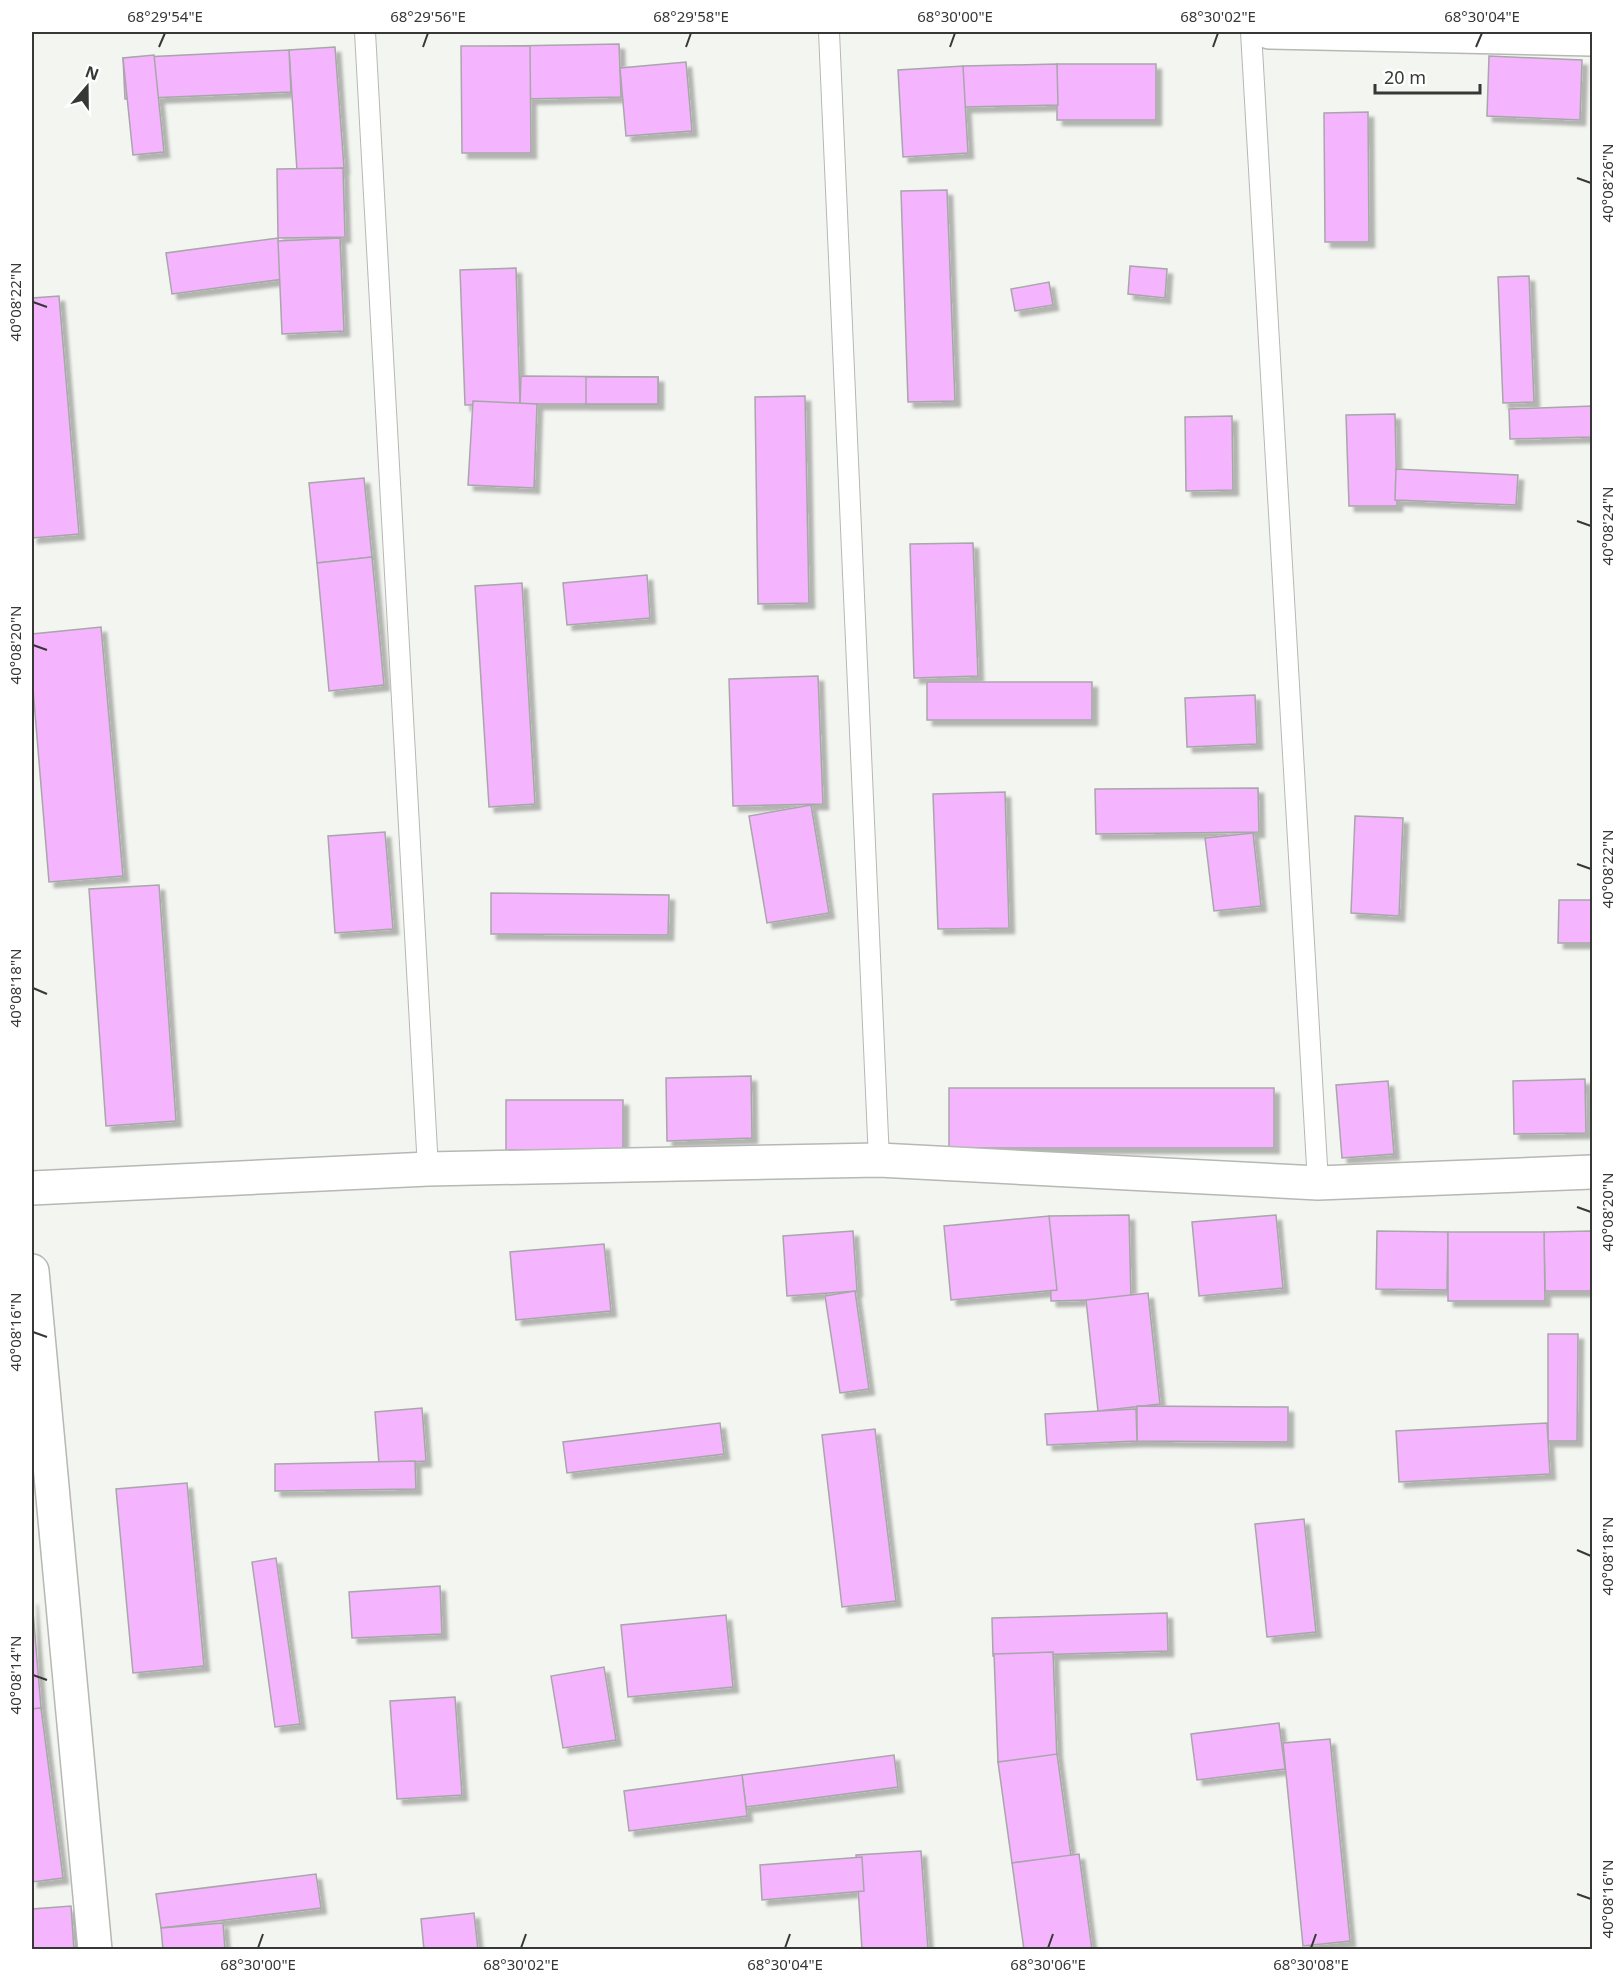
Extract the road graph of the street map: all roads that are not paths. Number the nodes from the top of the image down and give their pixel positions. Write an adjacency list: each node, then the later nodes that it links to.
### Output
1 (365, 32): 7 (lane)
2 (829, 32): 6 (lane)
3 (1251, 32): 9 (lane)
4 (1269, 32): 5 (street)
5 (1593, 39)
6 (879, 1160): 7 (street); 9 (street)
7 (428, 1169): 10 (street)
8 (1593, 1172): 9 (street)
9 (1318, 1183)
10 (32, 1188)
11 (32, 1271): 12 (street)
12 (95, 1950)

